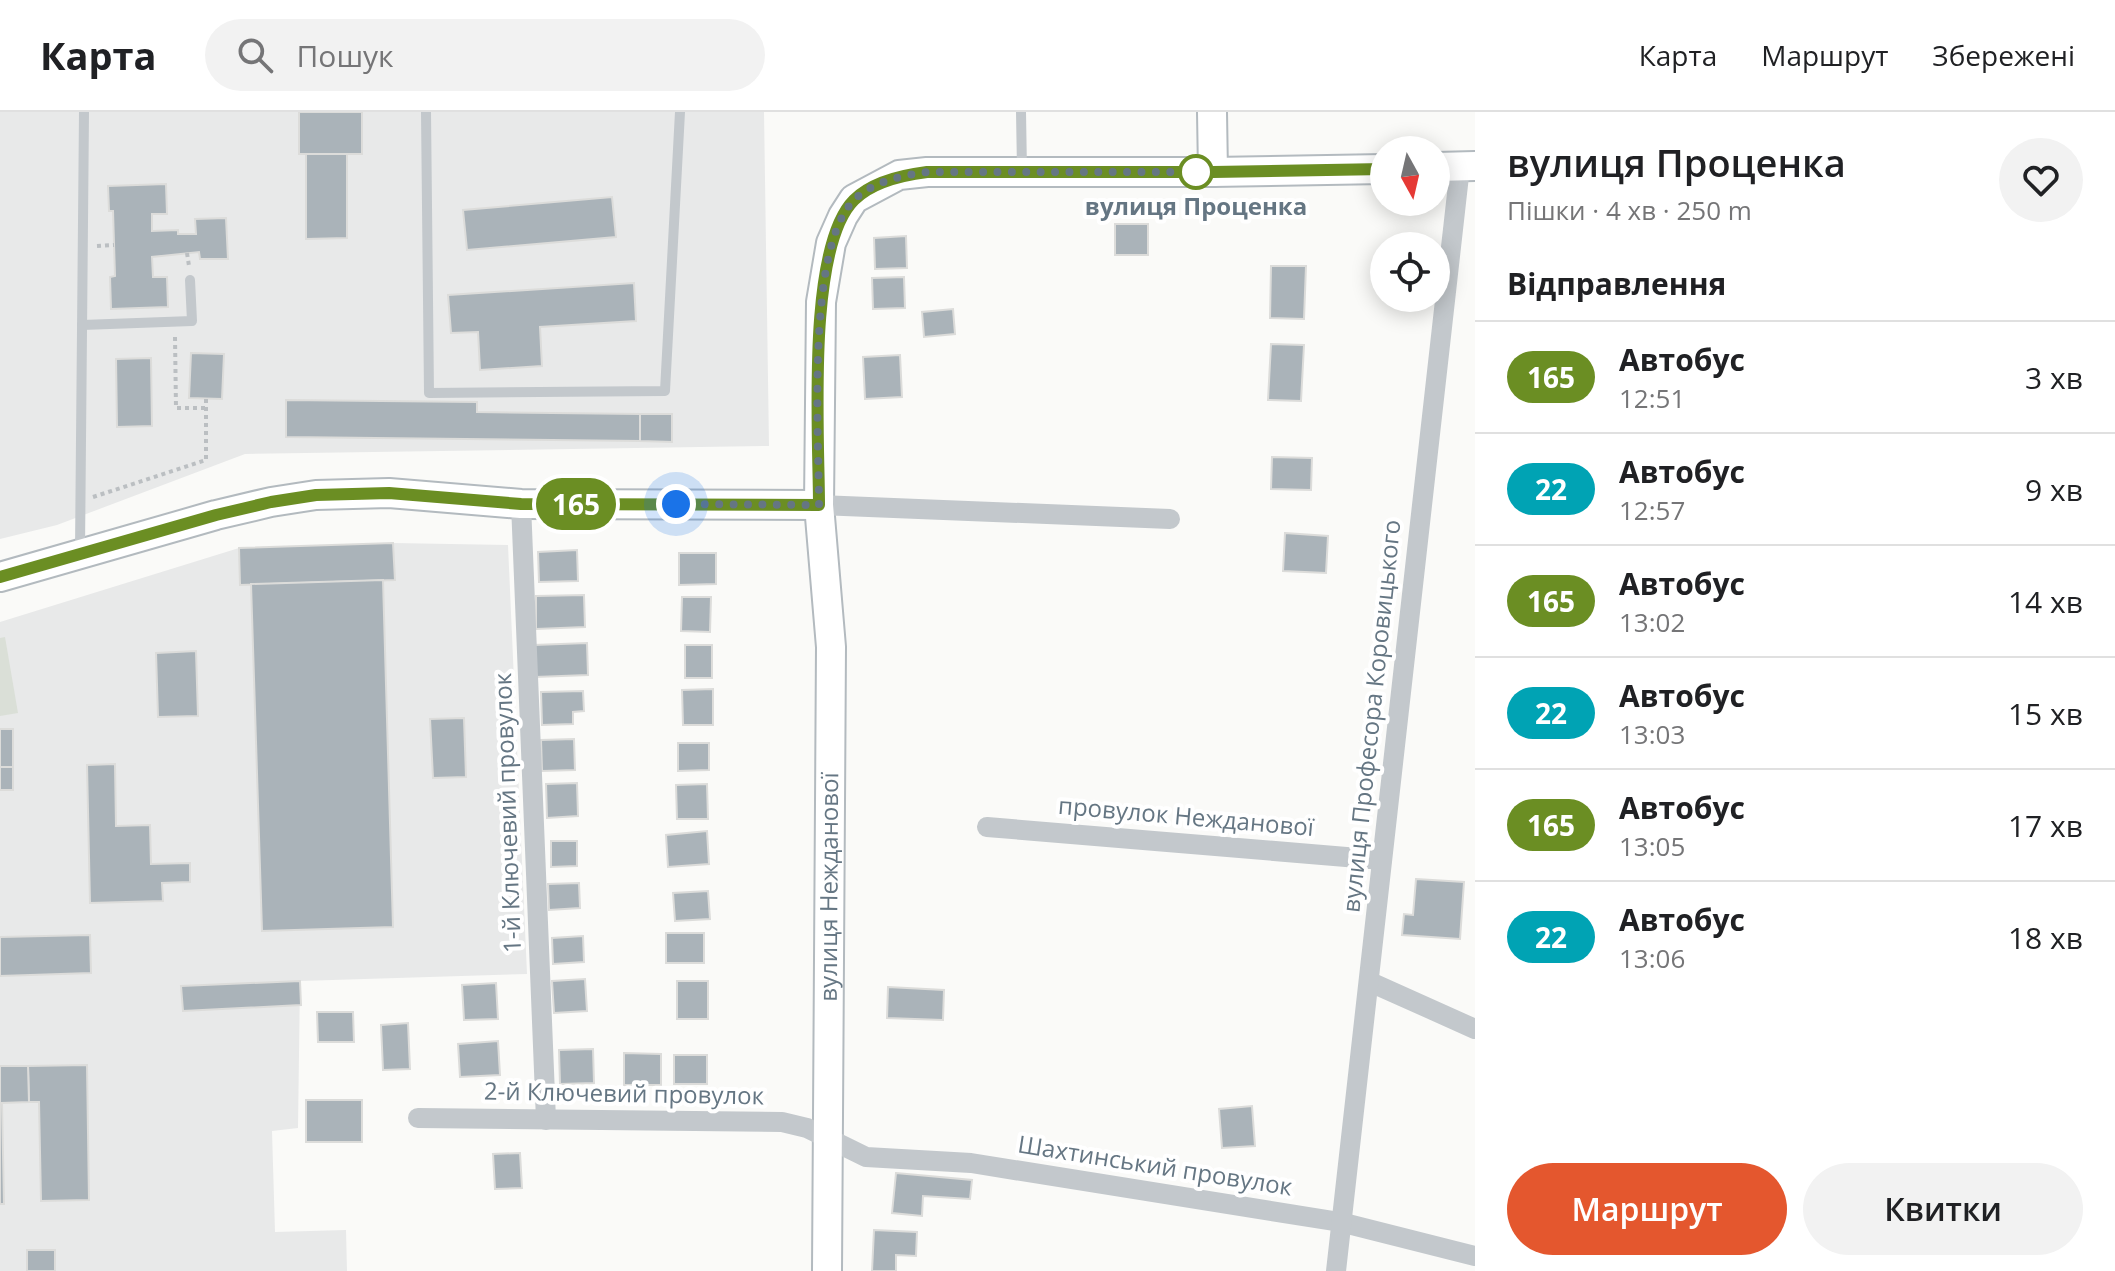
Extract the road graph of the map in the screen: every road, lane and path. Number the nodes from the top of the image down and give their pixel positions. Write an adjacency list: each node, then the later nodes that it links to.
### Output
1 (84, 112): 11 (lane)
2 (426, 112): 3 (lane)
3 (680, 112)
4 (1021, 112): 8 (lane)
5 (1212, 112): 9 (street)
6 (1457, 167): 22 (street, вулиця Професора Коровицького)
7 (1370, 169): 9 (street, вулиця Нежданової)
8 (1022, 172): 9 (street, вулиця Нежданової); 17 (street, вулиця Нежданової)
9 (1213, 172)
10 (190, 280): 11 (lane)
11 (82, 325): 15 (lane)
12 (175, 331): 14 (path)
13 (206, 398): 14 (path)
14 (206, 408): 15 (path)
15 (80, 501): 19 (lane)
16 (521, 504): 17 (street); 19 (street); 26 (street, 1-й Ключевий провулок)
17 (819, 505): 18 (street); 27 (street, вулиця Нежданової)
18 (1170, 519)
19 (80, 552): 20 (street)
20 (0, 577)
21 (987, 827): 22 (street, провулок Нежданової)
22 (1382, 860): 23 (street, вулиця Професора Коровицького)
23 (1370, 982): 24 (street); 28 (street, вулиця Професора Коровицького)
24 (1475, 1029)
25 (418, 1118): 26 (street, 2-й Ключевий провулок)
26 (546, 1120): 27 (street, 2-й Ключевий провулок)
27 (826, 1139): 28 (street, Шахтинський провулок); 30 (street, вулиця Нежданової)
28 (1340, 1222): 29 (street, Шахтинський провулок); 31 (street, вулиця Професора Коровицького)
29 (1475, 1256)
30 (827, 1271)
31 (1336, 1271)

